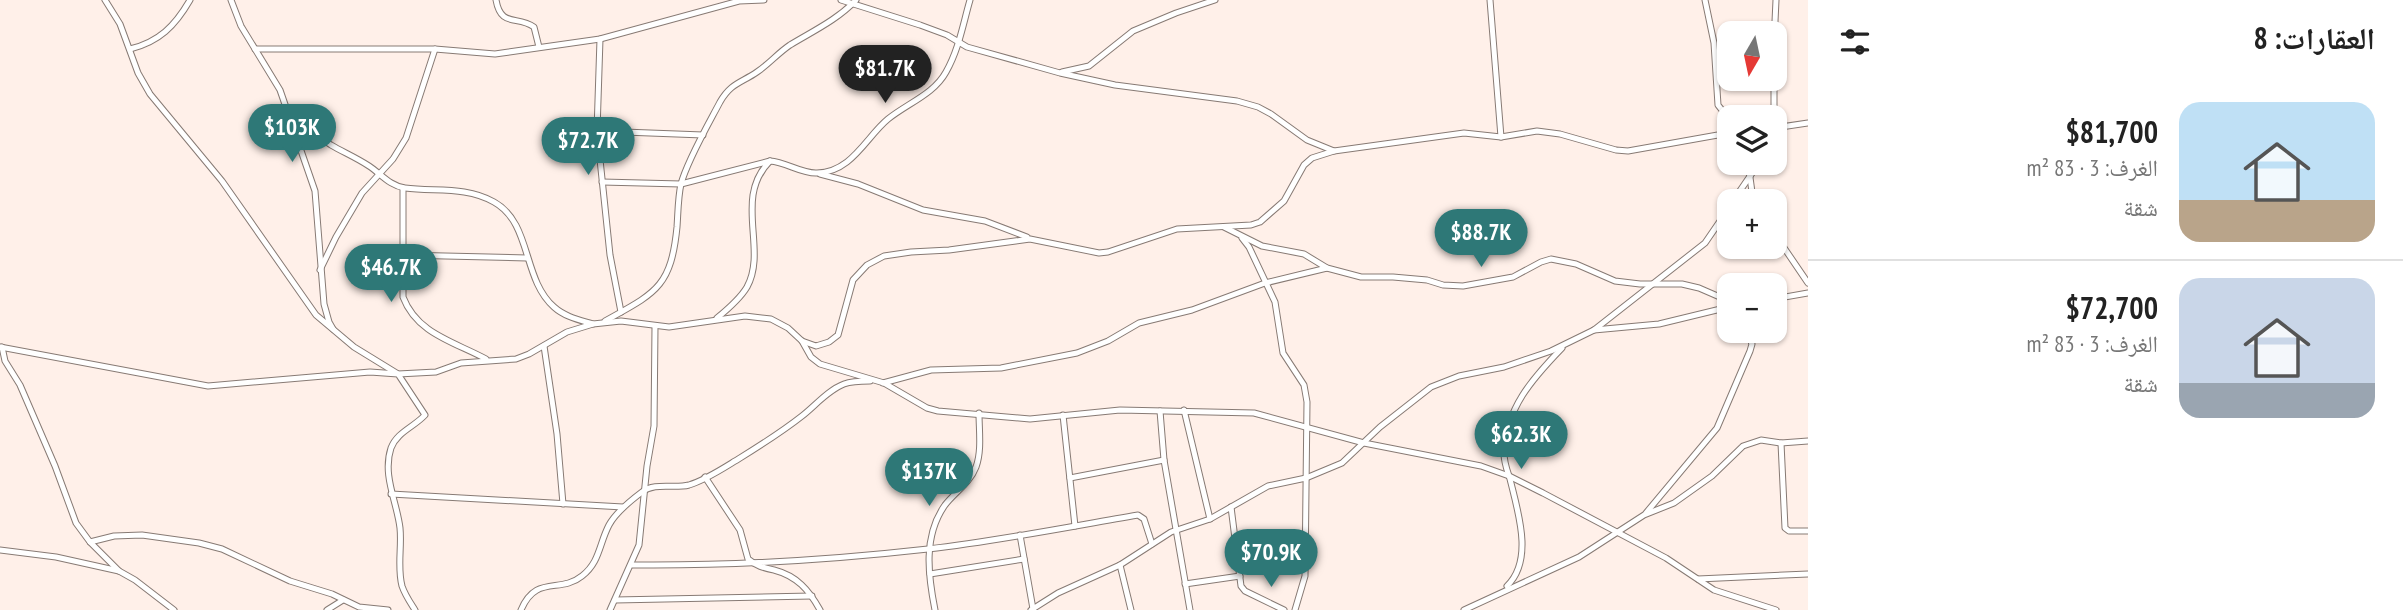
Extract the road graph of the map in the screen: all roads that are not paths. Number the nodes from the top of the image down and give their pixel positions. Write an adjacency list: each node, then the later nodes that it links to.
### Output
1 (105, 0): 19 (street)
2 (190, 0): 19 (street)
3 (231, 0): 20 (street)
4 (496, 0): 18 (street)
5 (764, 0): 13 (street)
6 (841, 0): 14 (street)
7 (970, 0): 17 (street)
8 (1205, 0): 9 (street)
9 (1213, 0): 22 (street)
10 (1490, 0): 30 (street)
11 (1705, 0): 23 (street)
12 (1776, 0): 15 (street)
13 (751, 1): 16 (street)
14 (854, 2): 17 (street); 28 (street)
15 (1775, 21)
16 (600, 39): 18 (street); 27 (street)
17 (959, 43): 22 (street); 33 (street)
18 (539, 47): 21 (street)
19 (130, 49): 62 (street)
20 (255, 49): 21 (street); 24 (street)
21 (435, 49): 34 (street)
22 (1060, 73): 31 (street)
23 (1718, 105)
24 (285, 107): 34 (street); 49 (street)
25 (1808, 123): 26 (street)
26 (1787, 127)
27 (597, 131): 28 (street); 36 (street)
28 (703, 135): 37 (street)
29 (1717, 135): 30 (street)
30 (1501, 137): 31 (street)
31 (1334, 151): 41 (street)
32 (770, 161): 33 (street); 37 (street); 58 (street)
33 (816, 173): 44 (street)
34 (378, 174): 38 (street); 49 (street)
35 (1750, 176): 39 (street); 40 (street)
36 (602, 182): 37 (street); 57 (street)
37 (681, 184): 57 (street)
38 (403, 188): 46 (street); 47 (street)
39 (1741, 189)
40 (1752, 189)
41 (1221, 226): 43 (street); 44 (street)
42 (1717, 226): 52 (street)
43 (1239, 235): 48 (street); 50 (street)
44 (1030, 239): 64 (street)
45 (1787, 252): 51 (street)
46 (402, 255): 47 (street); 69 (street)
47 (527, 258): 60 (street)
48 (1327, 268): 50 (street); 52 (street)
49 (320, 271): 62 (street)
50 (1265, 283): 71 (street); 76 (street)
51 (1808, 283)
52 (1651, 284): 54 (street); 63 (street)
53 (1808, 293): 55 (street)
54 (1717, 295)
55 (1787, 297)
56 (1717, 310): 63 (street)
57 (621, 312): 59 (street)
58 (716, 319): 61 (street); 64 (street)
59 (603, 322): 60 (street); 61 (street)
60 (593, 324): 67 (street)
61 (655, 327): 85 (street)
62 (334, 330): 70 (street)
63 (1594, 330): 66 (street)
64 (802, 341): 71 (street)
65 (1752, 343): 90 (street)
66 (1566, 344): 78 (street); 81 (street)
67 (544, 346): 69 (street); 87 (street)
68 (1, 347): 70 (street); 97 (street)
69 (487, 359): 70 (street)
70 (398, 374): 86 (street)
71 (884, 383): 74 (street); 82 (street)
72 (1184, 410): 73 (street); 76 (street); 91 (street)
73 (1160, 411): 75 (street); 80 (street)
74 (979, 413): 75 (street); 99 (street)
75 (1063, 415): 83 (street)
76 (1308, 427): 78 (street); 84 (street)
77 (1808, 441): 79 (street)
78 (1364, 443): 81 (street); 84 (street)
79 (1782, 443): 90 (street); 94 (street)
80 (1164, 460): 83 (street); 93 (street)
81 (1509, 476): 95 (street); 111 (street)
82 (705, 477): 85 (street); 102 (street)
83 (1070, 478): 92 (street)
84 (1306, 478): 89 (street); 127 (street)
85 (645, 489): 88 (street); 103 (street)
86 (391, 494): 87 (street); 119 (street)
87 (563, 504): 88 (street)
88 (623, 507): 120 (street)
89 (1231, 507): 91 (street); 108 (street)
90 (1644, 515): 95 (street)
91 (1210, 519): 93 (street)
92 (1075, 526): 96 (street); 98 (street)
93 (1176, 530): 98 (street); 110 (street)
94 (1808, 531)
95 (1618, 533): 109 (street); 111 (street)
96 (1020, 535): 99 (street); 101 (street)
97 (90, 542): 105 (street); 113 (street)
98 (1152, 544): 104 (street)
99 (929, 549): 102 (street); 106 (street)
100 (0, 550): 105 (street)
101 (1024, 559): 106 (street); 115 (street)
102 (753, 563): 103 (street); 112 (street)
103 (632, 565): 114 (street)
104 (1120, 565): 115 (street); 124 (street)
105 (119, 571): 116 (street)
106 (930, 574): 123 (street)
107 (1808, 574): 109 (street)
108 (1240, 576): 110 (street); 126 (street)
109 (1698, 579): 129 (street)
110 (1185, 584): 125 (street)
111 (1503, 591): 128 (street)
112 (811, 596): 114 (street); 122 (street)
113 (343, 600): 117 (street); 118 (street)
114 (615, 600): 121 (street)
115 (1032, 609)
116 (174, 610)
117 (327, 610)
118 (388, 610)
119 (415, 610)
120 (521, 610)
121 (610, 610)
122 (820, 610)
123 (935, 610)
124 (1131, 610)
125 (1189, 610)
126 (1284, 610)
127 (1295, 610)
128 (1464, 610)
129 (1776, 610)

